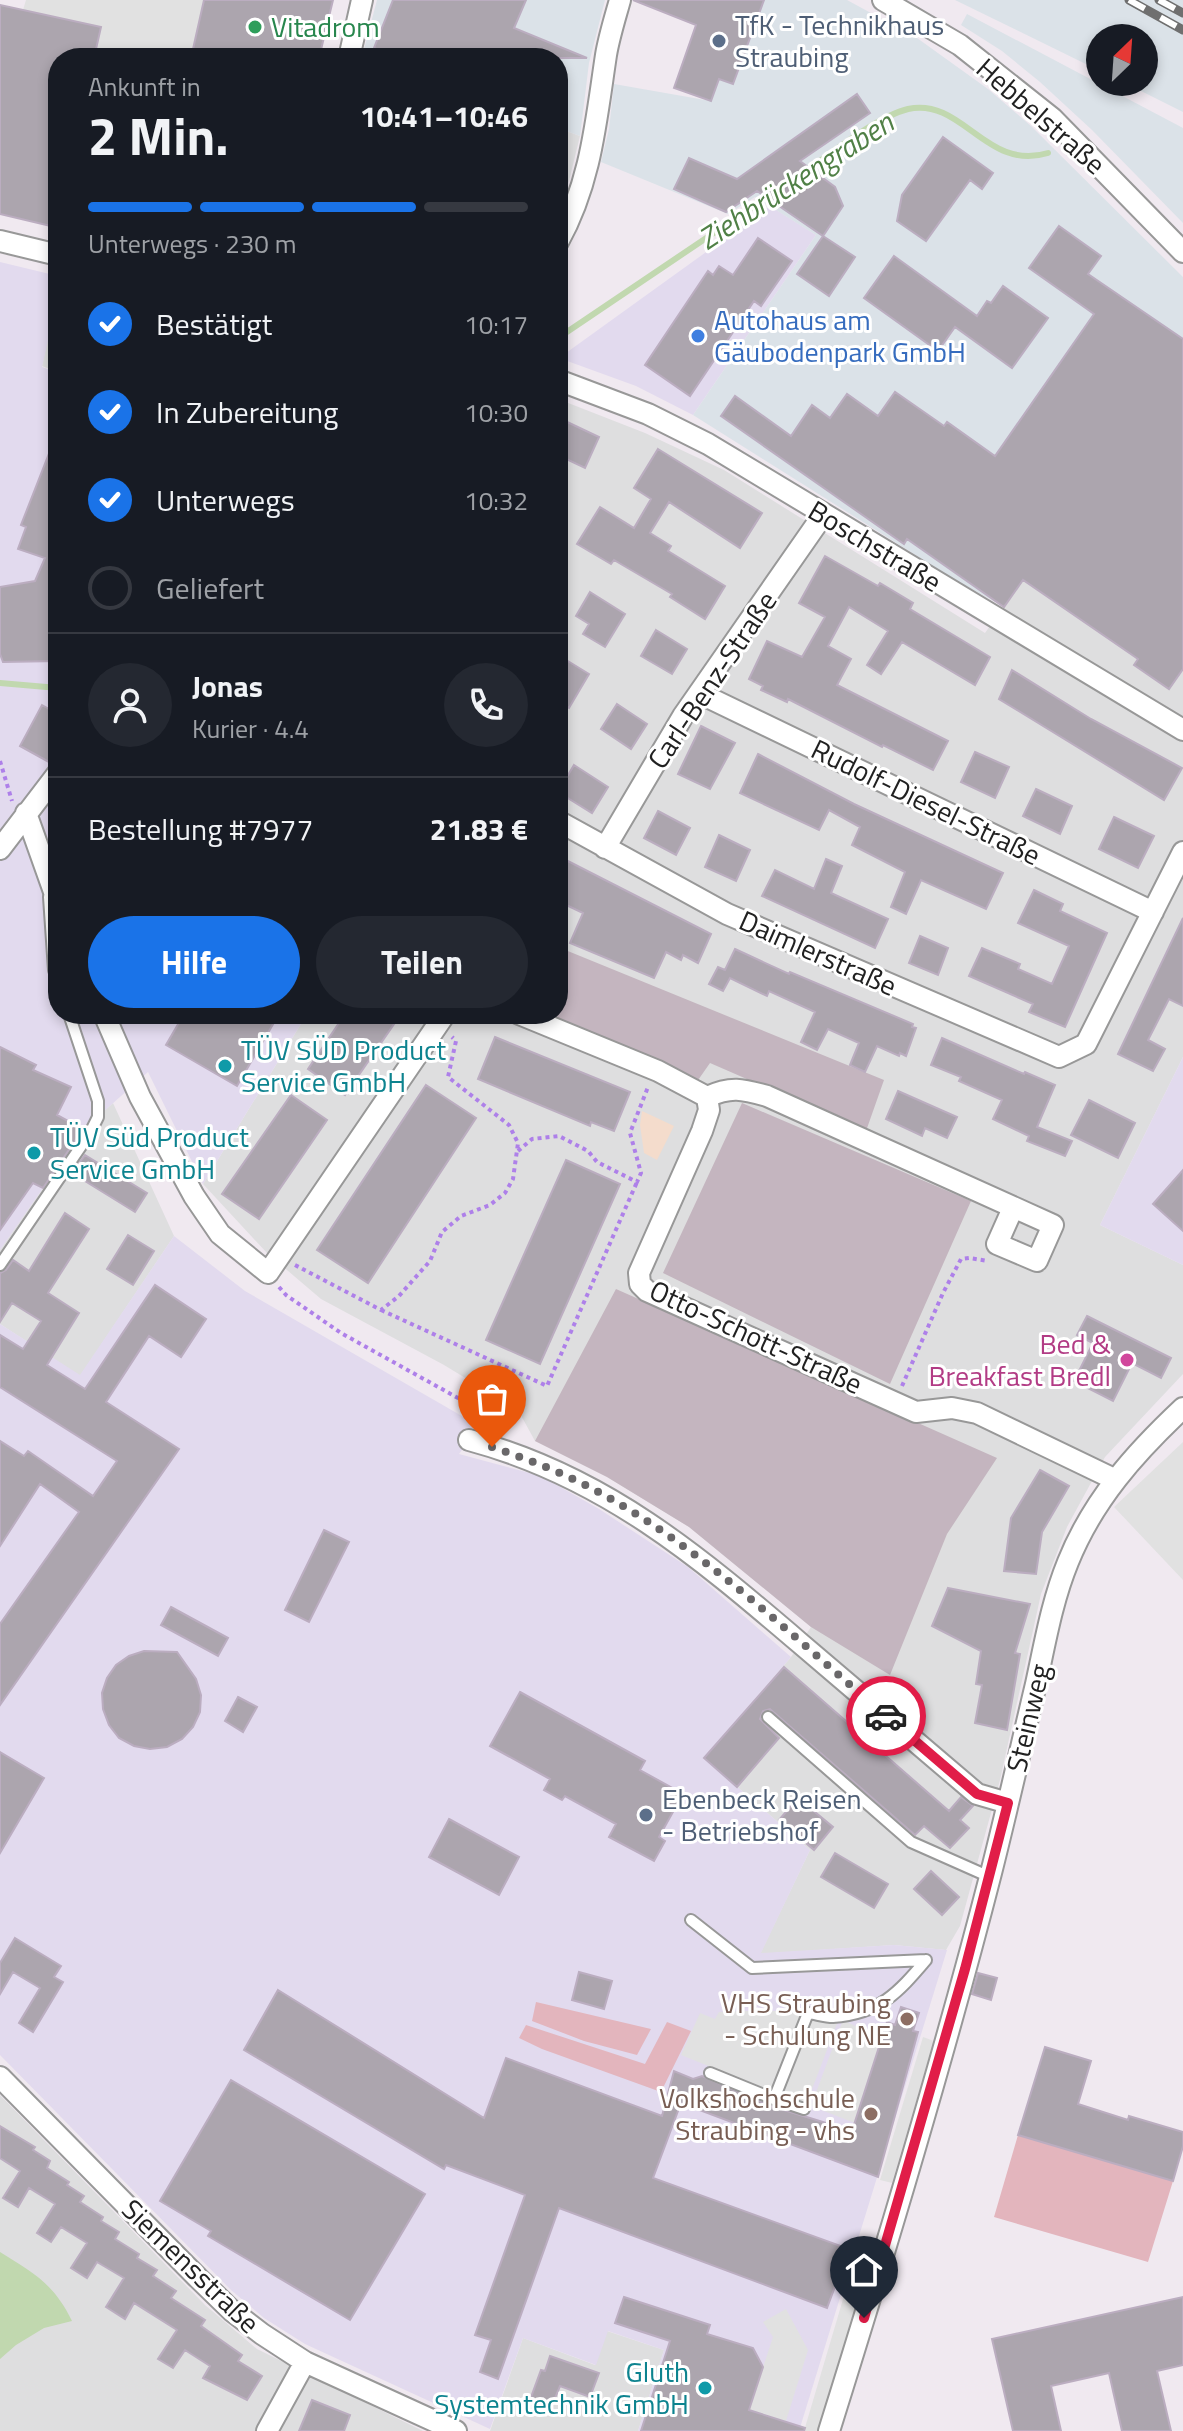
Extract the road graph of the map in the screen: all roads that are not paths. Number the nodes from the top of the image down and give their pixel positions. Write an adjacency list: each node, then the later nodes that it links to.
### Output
1 (362, 0): 4 (street)
2 (620, 0): 5 (street)
3 (883, 0): 7 (street, Hebbelstraße)
4 (351, 48)
5 (568, 223)
6 (0, 241): 8 (street)
7 (1183, 252)
8 (48, 253)
9 (568, 384): 10 (street, Boschstraße)
10 (823, 515): 11 (street, Carl-Benz-Straße); 12 (street, Boschstraße)
11 (699, 693): 16 (street, Carl-Benz-Straße); 21 (street, Rudolf-Diesel-Straße)
12 (1183, 730)
13 (48, 786): 14 (street)
14 (23, 818): 17 (street); 19 (street)
15 (568, 827): 16 (street, Daimlerstraße)
16 (605, 848): 21 (street, Daimlerstraße)
17 (0, 849)
18 (1183, 852): 21 (street)
19 (47, 875): 20 (lane)
20 (48, 889)
21 (1153, 912)
22 (72, 1024): 28 (lane)
23 (108, 1024): 24 (street)
24 (438, 1024)
25 (543, 1024): 26 (street)
26 (707, 1097): 27 (street); 31 (street, Otto-Schott-Straße)
27 (1013, 1208): 27 (street)
28 (0, 1265)
29 (1183, 1408): 31 (street, Steinweg)
30 (469, 1440): 33 (street)
31 (1114, 1479): 33 (street, Steinweg)
32 (768, 1717): 34 (lane)
33 (1008, 1803): 34 (street, Steinweg)
34 (990, 1877): 43 (street, Steinweg)
35 (691, 1920): 38 (lane)
36 (710, 2073): 38 (lane)
37 (0, 2077): 40 (street, Siemensstraße)
38 (774, 2099): 39 (lane)
39 (804, 2109)
40 (305, 2362): 41 (street); 42 (street, Siemensstraße)
41 (267, 2431)
42 (456, 2431)
43 (829, 2431)

